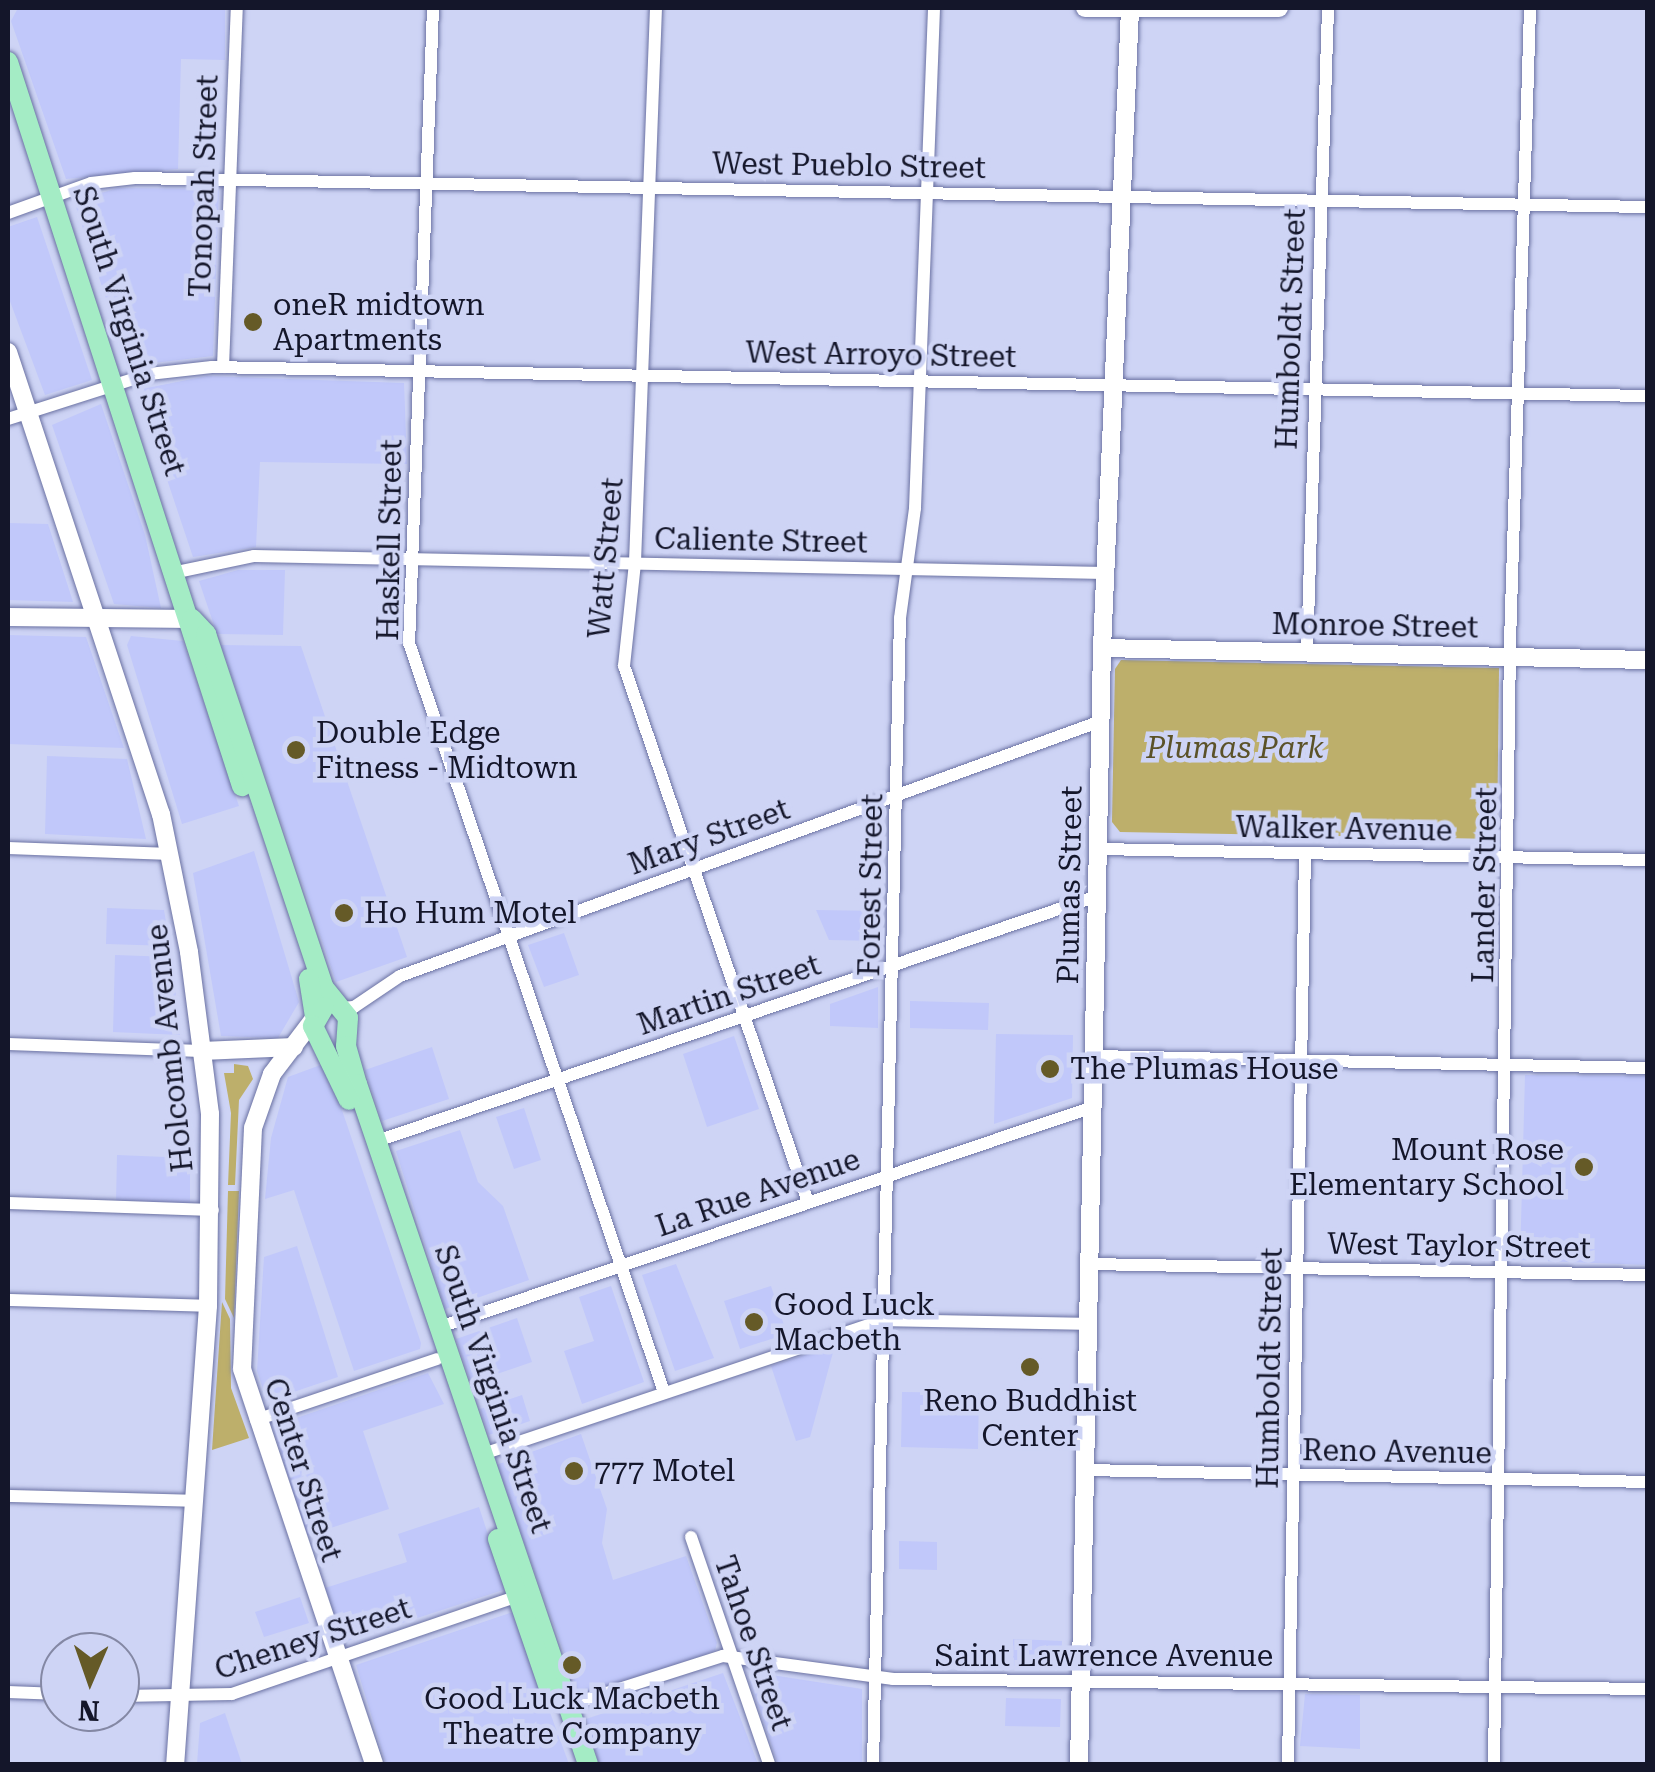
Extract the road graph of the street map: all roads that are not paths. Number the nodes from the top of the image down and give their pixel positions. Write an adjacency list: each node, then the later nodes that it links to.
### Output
1 (237, 8): 11 (street, Tonopah Street)
2 (433, 8): 12 (street, Haskell Street)
3 (656, 8): 13 (street, Watt Street)
4 (934, 8): 14 (street, Forest Street)
5 (1085, 8): 6 (street)
6 (1130, 8): 7 (street); 16 (street, Plumas Street)
7 (1278, 8)
8 (1328, 8): 17 (street, Humboldt Street)
9 (1530, 8): 18 (street, Lander Street)
10 (8, 62): 15 (main road, South Virginia Street)
11 (230, 180): 12 (street, West Pueblo Street); 15 (street, West Pueblo Street); 22 (street, Tonopah Street)
12 (426, 183): 13 (street, West Pueblo Street); 23 (street, Haskell Street)
13 (649, 188): 14 (street, West Pueblo Street); 24 (street, Watt Street)
14 (928, 193): 16 (street, West Pueblo Street); 25 (street, Forest Street)
15 (52, 196): 20 (street, West Pueblo Street); 26 (main road, South Virginia Street)
16 (1122, 196): 17 (street, West Pueblo Street); 27 (street, Plumas Street)
17 (1321, 201): 18 (street, West Pueblo Street); 28 (street, Humboldt Street)
18 (1523, 204): 19 (street, West Pueblo Street); 29 (street, Lander Street)
19 (1648, 207)
20 (8, 213)
21 (8, 352): 31 (street, Holcomb Avenue)
22 (222, 366): 23 (street, West Arroyo Street); 26 (street, West Arroyo Street)
23 (418, 371): 24 (street, West Arroyo Street); 33 (street, Haskell Street)
24 (642, 375): 25 (street, West Arroyo Street); 34 (street, Watt Street)
25 (921, 382): 27 (street, West Arroyo Street); 35 (street, Forest Street)
26 (116, 384): 31 (street, West Arroyo Street); 36 (main road, South Virginia Street)
27 (1113, 385): 28 (street, West Arroyo Street); 37 (street, Plumas Street)
28 (1314, 388): 29 (street, West Arroyo Street); 42 (street, Humboldt Street)
29 (1516, 393): 30 (street, West Arroyo Street); 43 (street, Lander Street)
30 (1648, 396)
31 (29, 413): 32 (street, West Arroyo Street); 39 (street, Holcomb Avenue)
32 (8, 419)
33 (411, 560): 34 (street, Caliente Street); 36 (street, Caliente Street); 55 (street, Haskell Street)
34 (636, 563): 35 (street, Caliente Street); 53 (street, Watt Street)
35 (907, 569): 37 (street, Caliente Street); 46 (street, Forest Street)
36 (177, 572): 40 (main road, South Virginia Street)
37 (1105, 572): 41 (street, Plumas Street)
38 (8, 617): 39 (street)
39 (100, 620): 40 (street); 50 (street, Holcomb Avenue)
40 (192, 620): 57 (main road, South Virginia Street); 59 (main road, South Virginia Street)
41 (1102, 648): 42 (street, Monroe Street); 45 (street, Plumas Street)
42 (1307, 652): 43 (street, Monroe Street)
43 (1512, 657): 44 (street, Monroe Street); 51 (street, Lander Street)
44 (1648, 660)
45 (1100, 721): 46 (street, Mary Street); 48 (street, Plumas Street)
46 (898, 795): 53 (street, Mary Street); 56 (street, Forest Street)
47 (8, 848): 50 (street)
48 (1099, 849): 49 (street, Walker Avenue); 54 (street, Plumas Street)
49 (1305, 853): 51 (street, Walker Avenue); 66 (street, Humboldt Street)
50 (170, 854): 63 (street, Holcomb Avenue)
51 (1511, 857): 52 (street, Walker Avenue); 67 (street, Lander Street)
52 (1648, 860)
53 (694, 870): 55 (street, Mary Street); 58 (street, Watt Street)
54 (1097, 896): 56 (street, Martin Street); 65 (street, Plumas Street)
55 (509, 936): 57 (street, Mary Street); 69 (street, Haskell Street)
56 (895, 965): 58 (street, Martin Street); 73 (street, Forest Street)
57 (337, 1008): 59 (main road); 60 (main road, South Virginia Street)
58 (744, 1016): 69 (street, Martin Street); 74 (street, Watt Street)
59 (316, 1024): 60 (main road); 62 (street, Center Street); 87 (main road, South Virginia Street)
60 (346, 1032): 72 (main road, South Virginia Street)
61 (8, 1044): 63 (street)
62 (294, 1046): 64 (street); 70 (street, Center Street)
63 (202, 1051): 64 (street); 76 (street, Holcomb Avenue)
64 (247, 1052): 70 (street)
65 (1094, 1056): 66 (street); 71 (street, Plumas Street)
66 (1301, 1060): 67 (street); 79 (street, Humboldt Street)
67 (1508, 1064): 68 (street); 80 (street, Lander Street)
68 (1648, 1068)
69 (558, 1080): 72 (street, Martin Street); 78 (street, Haskell Street)
70 (266, 1087): 89 (street, Center Street)
71 (1093, 1107): 73 (street, La Rue Avenue); 77 (street, Plumas Street)
72 (376, 1140): 86 (main road, South Virginia Street)
73 (889, 1175): 74 (street, La Rue Avenue); 84 (street, Forest Street)
74 (808, 1202): 78 (street, La Rue Avenue)
75 (8, 1203): 76 (street)
76 (213, 1210): 83 (street, Holcomb Avenue)
77 (1090, 1264): 79 (street, West Taylor Street); 85 (street, Plumas Street)
78 (622, 1266): 86 (street, La Rue Avenue); 88 (street, Haskell Street)
79 (1297, 1268): 80 (street, West Taylor Street); 92 (street, Humboldt Street)
80 (1504, 1272): 81 (street, West Taylor Street); 93 (street, Lander Street)
81 (1648, 1275)
82 (8, 1300): 83 (street)
83 (208, 1306): 96 (street, Holcomb Avenue)
84 (883, 1320): 85 (street); 88 (street); 102 (street, Forest Street)
85 (1089, 1324): 91 (street, Plumas Street)
86 (440, 1327): 90 (main road, South Virginia Street)
87 (437, 1359): 89 (street); 90 (main road, South Virginia Street)
88 (664, 1392): 90 (street)
89 (256, 1420): 101 (street, Center Street)
90 (474, 1449): 98 (main road, South Virginia Street); 99 (main road, South Virginia Street)
91 (1086, 1470): 92 (street, Reno Avenue); 103 (street, Plumas Street)
92 (1293, 1475): 93 (street, Reno Avenue); 104 (street, Humboldt Street)
93 (1500, 1479): 94 (street, Reno Avenue); 105 (street, Lander Street)
94 (1648, 1482)
95 (8, 1496): 96 (street)
96 (194, 1501): 110 (street, Holcomb Avenue)
97 (690, 1537): 100 (street, Tahoe Street)
98 (516, 1597): 99 (main road, South Virginia Street); 101 (street, Cheney Street)
99 (543, 1651): 111 (main road, South Virginia Street); 114 (main road, South Virginia Street)
100 (732, 1656): 102 (street, Saint Lawrence Avenue); 111 (street, Saint Lawrence Avenue); 116 (street, Tahoe Street)
101 (338, 1659): 110 (street, Cheney Street); 113 (street, Center Street)
102 (875, 1676): 103 (street, Saint Lawrence Avenue); 117 (street, Forest Street)
103 (1082, 1680): 104 (street, Saint Lawrence Avenue); 118 (street, Plumas Street)
104 (1289, 1682): 105 (street, Saint Lawrence Avenue); 119 (street, Humboldt Street)
105 (1496, 1686): 106 (street, Saint Lawrence Avenue); 120 (street, Lander Street)
106 (1648, 1689)
107 (8, 1692): 108 (street)
108 (40, 1693)
109 (140, 1697): 110 (street, Cheney Street)
110 (180, 1698): 112 (street, Holcomb Avenue)
111 (569, 1706): 115 (main road, South Virginia Street)
112 (175, 1764)
113 (374, 1764)
114 (576, 1764)
115 (588, 1764)
116 (768, 1764)
117 (873, 1764)
118 (1078, 1764)
119 (1288, 1764)
120 (1494, 1764)

